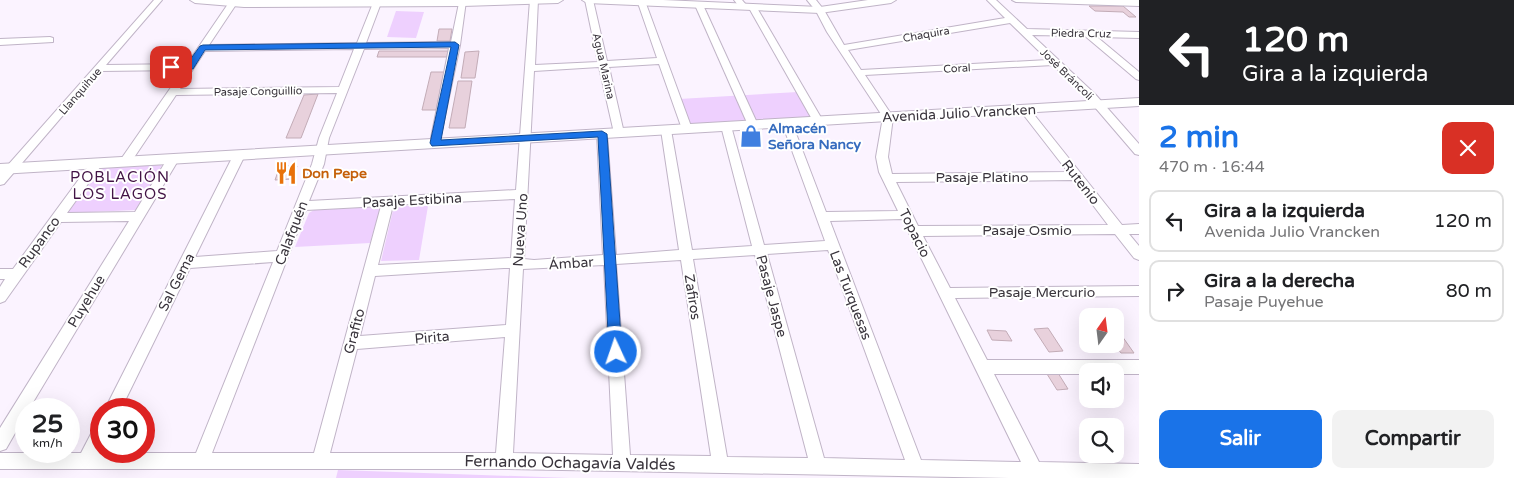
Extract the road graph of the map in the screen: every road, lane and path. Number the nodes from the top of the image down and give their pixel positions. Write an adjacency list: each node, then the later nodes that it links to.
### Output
1 (158, 0): 35 (street, Llanquihue)
2 (195, 0): 13 (street)
3 (558, 0): 10 (street)
4 (588, 0): 5 (street); 33 (street, Agua Marina)
5 (598, 0): 16 (street)
6 (811, 0): 20 (street)
7 (891, 0): 20 (street)
8 (991, 0): 21 (street, José Bráncoli)
9 (1016, 0): 11 (street)
10 (534, 1): 15 (street); 36 (street, Nueva Uno)
11 (1115, 1): 17 (street)
12 (670, 2): 16 (street); 18 (street)
13 (233, 3): 14 (street); 29 (street)
14 (377, 3): 15 (street); 28 (street, Calafquén)
15 (463, 3): 27 (street)
16 (642, 3): 31 (street)
17 (1139, 3)
18 (699, 5): 19 (street); 47 (street)
19 (745, 5): 20 (street); 45 (street)
20 (820, 10): 30 (street)
21 (1011, 20): 22 (street, José Bráncoli); 30 (street, Chaquira)
22 (1024, 32): 23 (street, Piedra Cruz); 32 (street, José Bráncoli)
23 (1087, 33): 24 (street, Piedra Cruz); 38 (street)
24 (1139, 35)
25 (50, 40): 26 (street)
26 (0, 42)
27 (455, 45): 28 (street); 54 (street)
28 (361, 46): 29 (street); 39 (street, Calafquén)
29 (203, 48): 34 (street)
30 (842, 48): 37 (street)
31 (663, 62): 33 (street); 49 (street)
32 (1056, 62): 37 (street, Coral); 42 (street, José Bráncoli)
33 (603, 64): 36 (street); 51 (street, Agua Marina)
34 (190, 67): 35 (street); 40 (street)
35 (99, 68): 61 (street, Llanquihue)
36 (530, 68): 53 (street, Nueva Uno)
37 (858, 73): 44 (street)
38 (1139, 77)
39 (343, 90): 40 (street, Pasaje Conguillío); 55 (street, Calafquén)
40 (172, 92): 59 (street)
41 (1139, 102): 42 (street, Avenida Julio Vrancken)
42 (1097, 104): 43 (street, Avenida Julio Vrancken); 56 (street, José Bráncoli)
43 (1024, 109): 44 (street, Avenida Julio Vrancken); 62 (street, Rutenio)
44 (888, 117): 45 (street, Avenida Julio Vrancken); 63 (street, Topacio)
45 (818, 121): 46 (street, Avenida Julio Vrancken)
46 (787, 123): 47 (street, Avenida Julio Vrancken); 70 (street, Las Turquesas)
47 (753, 125): 48 (street, Avenida Julio Vrancken)
48 (726, 126): 49 (street, Avenida Julio Vrancken); 76 (street, Pasaje Jaspe)
49 (687, 129): 50 (street, Avenida Julio Vrancken)
50 (666, 130): 51 (street, Avenida Julio Vrancken); 77 (street, Zafiros)
51 (619, 133): 52 (street, Avenida Julio Vrancken)
52 (602, 134): 53 (street, Avenida Julio Vrancken); 80 (street)
53 (526, 138): 54 (street, Avenida Julio Vrancken); 65 (street, Nueva Uno)
54 (435, 143): 55 (street, Avenida Julio Vrancken)
55 (321, 150): 57 (street, Avenida Julio Vrancken); 67 (street, Calafquén)
56 (1139, 151)
57 (239, 155): 58 (street, Avenida Julio Vrancken); 81 (street, Sal Gema)
58 (173, 159): 59 (street, Avenida Julio Vrancken); 69 (street, Puyehue)
59 (125, 162): 60 (street, Avenida Julio Vrancken)
60 (97, 163): 61 (street, Avenida Julio Vrancken); 71 (street, Rupanco)
61 (6, 169): 64 (street, Llanquihue)
62 (1077, 176): 63 (street, Pasaje Platino); 73 (street, Rutenio)
63 (888, 178): 68 (street, Topacio)
64 (0, 180)
65 (522, 194): 66 (street, Pasaje Estibina); 82 (street, Nueva Uno)
66 (388, 201): 67 (street, Pasaje Estibina); 83 (street, Grafito)
67 (301, 206): 79 (street, Calafquén)
68 (906, 215): 70 (street); 74 (street, Topacio)
69 (138, 216): 71 (street); 94 (street, Puyehue)
70 (822, 217): 75 (street, Las Turquesas)
71 (57, 218): 85 (street, Rupanco)
72 (1139, 229): 73 (street, Pasaje Osmio)
73 (1119, 230): 74 (street, Pasaje Osmio); 78 (street, Rutenio)
74 (914, 231): 87 (street, Topacio)
75 (833, 245): 76 (street, Ámbar); 104 (street, Las Turquesas)
76 (760, 250): 77 (street, Ámbar); 103 (street, Pasaje Jaspe)
77 (686, 255): 80 (street, Ámbar); 102 (street, Zafiros)
78 (1139, 255)
79 (282, 256): 81 (street); 99 (street, Calafquén)
80 (610, 260): 82 (street, Ámbar); 101 (street)
81 (185, 263): 93 (street, Sal Gema)
82 (517, 264): 83 (street, Ámbar); 89 (street, Nueva Uno)
83 (369, 271): 90 (street, Grafito)
84 (0, 274): 85 (street)
85 (16, 274): 88 (street, Rupanco)
86 (1139, 291): 87 (street, Pasaje Mercurio)
87 (946, 293): 91 (street, Topacio)
88 (0, 297)
89 (513, 330): 90 (street, Pirita); 96 (street, Nueva Uno)
90 (351, 343): 100 (street, Grafito)
91 (982, 367): 92 (street); 105 (street, Topacio)
92 (1139, 367)
93 (118, 398)
94 (0, 443)
95 (90, 453): 98 (street)
96 (504, 460): 100 (street, Fernando Ochagavía Valdés); 101 (street, Fernando Ochagavía Valdés)
97 (0, 461): 98 (street, Fernando Ochagavía Valdés)
98 (86, 461): 99 (street, Fernando Ochagavía Valdés)
99 (201, 461): 100 (street, Fernando Ochagavía Valdés)
100 (320, 461)
101 (622, 463): 102 (street, Fernando Ochagavía Valdés)
102 (720, 464): 103 (street, Fernando Ochagavía Valdés)
103 (818, 466): 104 (street, Fernando Ochagavía Valdés)
104 (916, 468): 105 (street, Fernando Ochagavía Valdés)
105 (1034, 470): 106 (street, Fernando Ochagavía Valdés)
106 (1139, 472)

